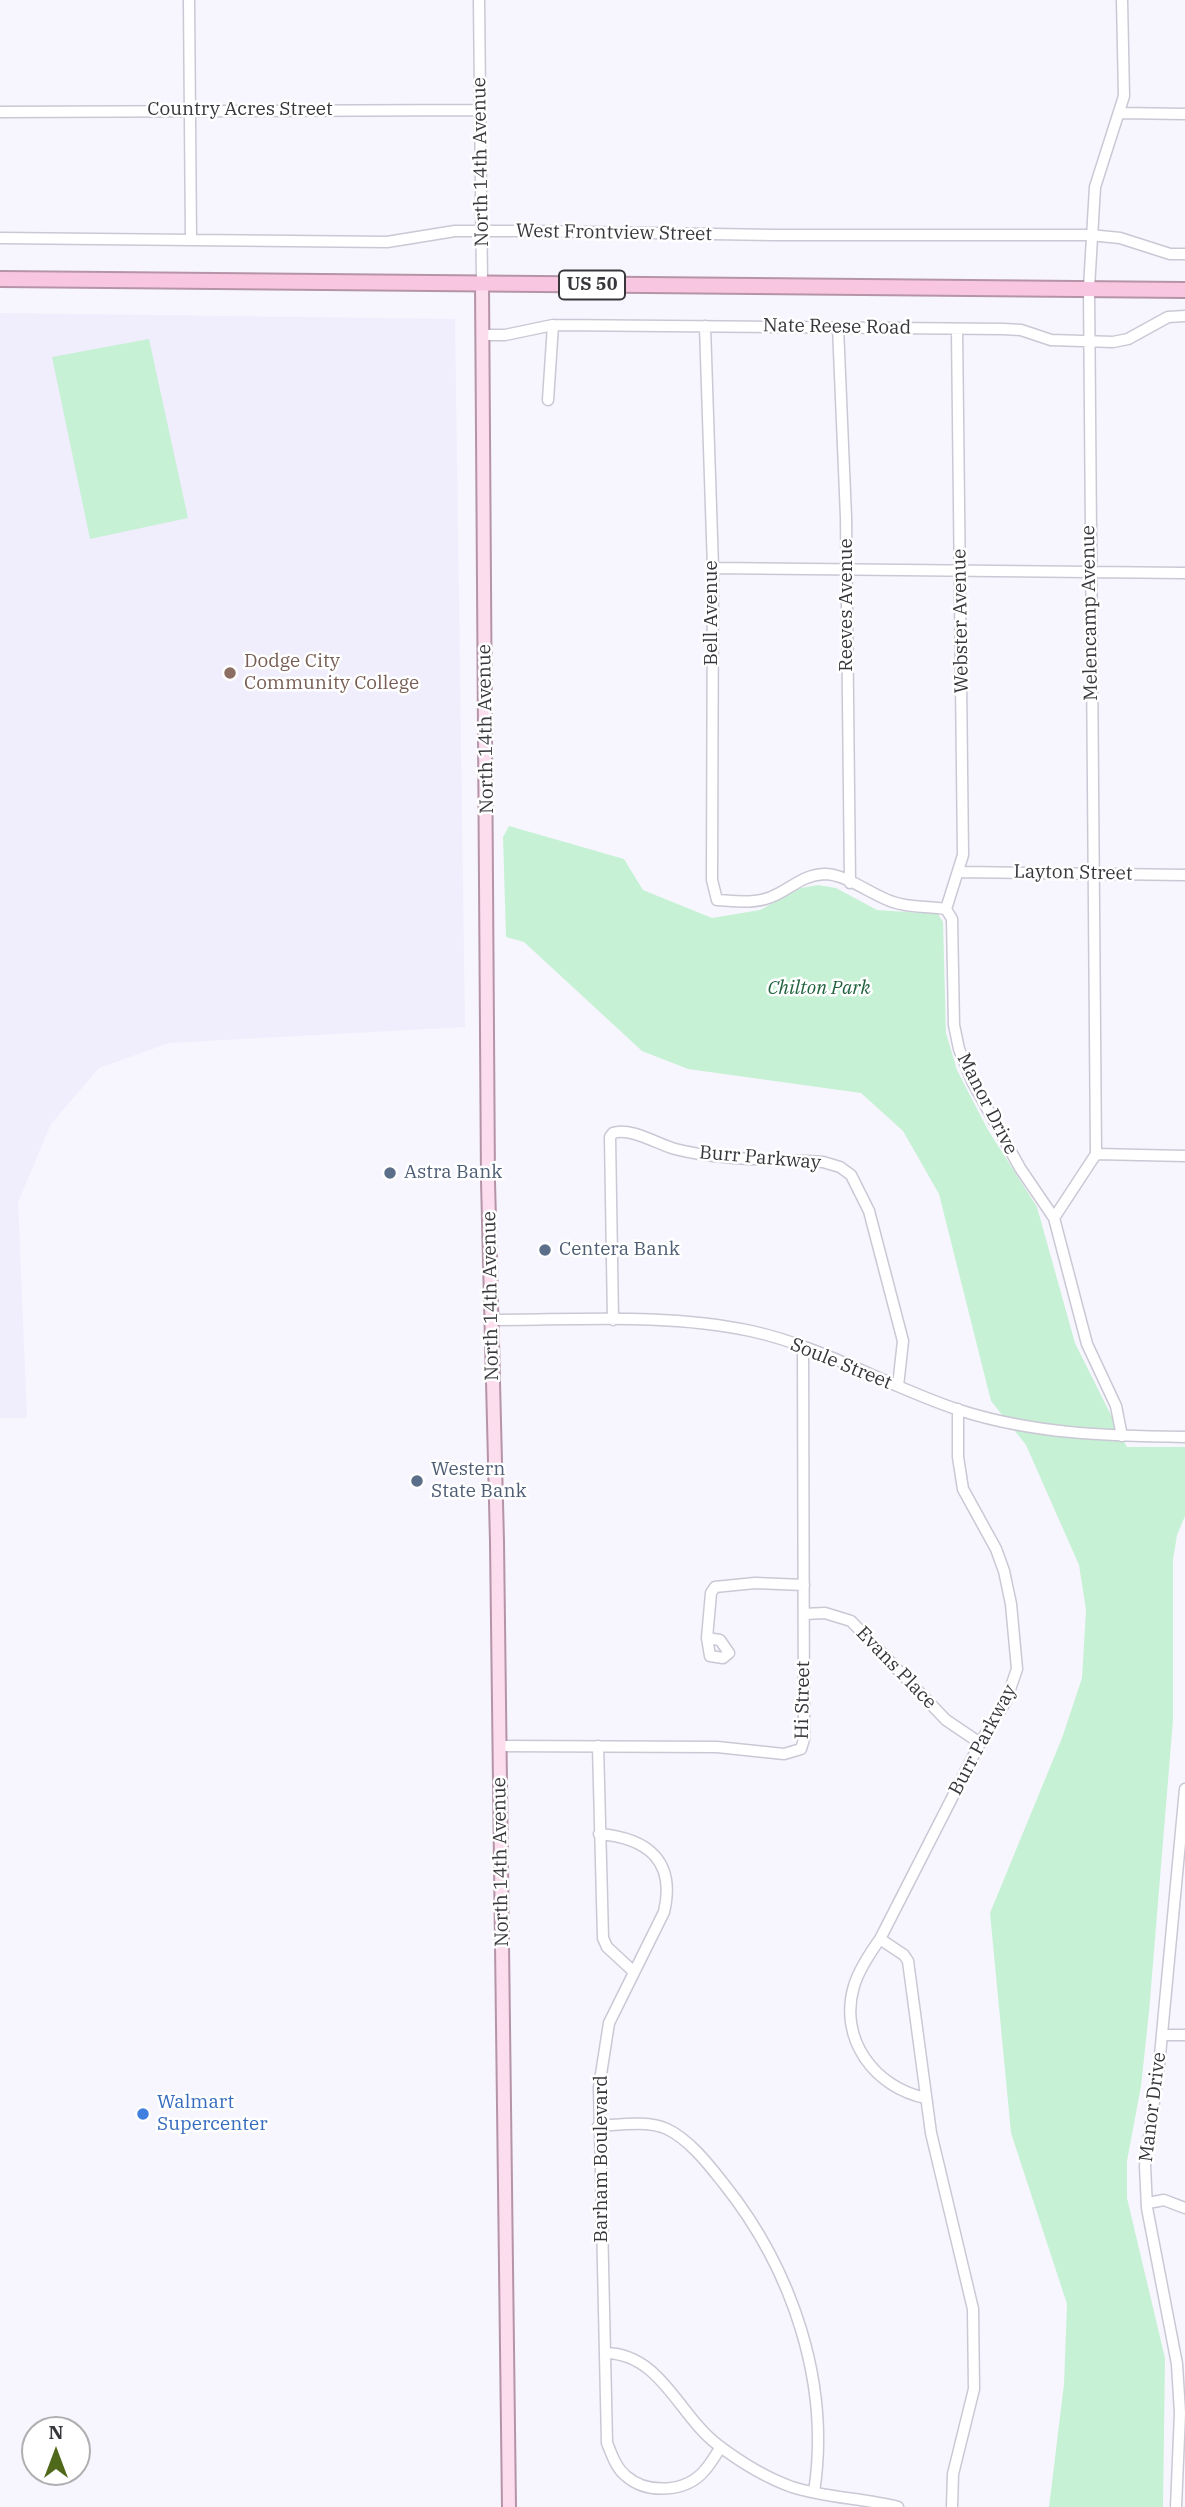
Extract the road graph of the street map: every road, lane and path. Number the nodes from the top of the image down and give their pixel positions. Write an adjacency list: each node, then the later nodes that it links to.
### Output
1 (189, 0): 4 (street)
2 (479, 0): 5 (street, North 14th Avenue)
3 (1122, 0): 7 (street, Melencamp Avenue)
4 (190, 109): 5 (street, Country Acres Street); 6 (street, Country Acres Street); 12 (street)
5 (480, 110): 9 (street, North 14th Avenue)
6 (0, 111)
7 (1120, 113): 8 (street); 10 (street, Melencamp Avenue)
8 (1185, 114)
9 (482, 231): 10 (street, West Frontview Street); 12 (street, West Frontview Street); 15 (street, North 14th Avenue)
10 (1090, 235): 13 (street, West Frontview Street); 16 (street, Melencamp Avenue)
11 (0, 238): 12 (street, West Frontview Street)
12 (191, 240)
13 (1185, 254)
14 (0, 279): 15 (highway, US 50)
15 (482, 284): 16 (highway, US 50); 23 (main road, North 14th Avenue)
16 (1089, 288): 17 (highway, US 50); 24 (street, Melencamp Avenue)
17 (1185, 290)
18 (1185, 316): 24 (street, Nate Reese Road)
19 (553, 325): 20 (street, Nate Reese Road); 23 (street, Nate Reese Road); 25 (street)
20 (705, 326): 21 (street, Nate Reese Road); 26 (street, Bell Avenue)
21 (838, 327): 22 (street, Nate Reese Road); 27 (street, Reeves Avenue)
22 (957, 330): 24 (street, Nate Reese Road); 28 (street, Webster Avenue)
23 (483, 335): 39 (main road, North 14th Avenue)
24 (1089, 341): 29 (street, Melencamp Avenue)
25 (548, 400)
26 (713, 568): 27 (street); 34 (street, Bell Avenue)
27 (846, 569): 28 (street); 34 (street, Reeves Avenue)
28 (961, 569): 29 (street); 31 (street, Webster Avenue)
29 (1089, 570): 30 (street); 32 (street, Melencamp Avenue)
30 (1185, 573)
31 (960, 872): 32 (street, Layton Street); 35 (street, Webster Avenue)
32 (1094, 874): 33 (street, Layton Street); 36 (street, Melencamp Avenue)
33 (1185, 875)
34 (850, 883): 35 (street)
35 (946, 909): 38 (street, Manor Drive)
36 (1096, 1154): 37 (street); 38 (street)
37 (1185, 1156)
38 (1054, 1218): 44 (street, Manor Drive)
39 (492, 1320): 40 (street, Soule Street); 50 (main road, North 14th Avenue)
40 (613, 1320): 41 (street, Soule Street); 42 (street, Burr Parkway)
41 (803, 1348): 42 (street, Soule Street); 46 (street, Hi Street)
42 (898, 1387): 43 (street, Soule Street)
43 (958, 1409): 44 (street, Soule Street); 49 (street, Burr Parkway)
44 (1122, 1436): 45 (street, Soule Street)
45 (1185, 1437)
46 (804, 1585): 47 (street, Hi Street); 48 (street)
47 (804, 1614): 49 (street, Evans Place); 51 (street, Hi Street)
48 (707, 1638)
49 (980, 1743): 54 (street, Burr Parkway)
50 (500, 1746): 51 (street, Hi Street); 65 (main road, North 14th Avenue)
51 (598, 1746): 53 (street)
52 (1185, 1789): 56 (street, Manor Drive)
53 (599, 1835): 55 (street); 55 (street, Barham Boulevard)
54 (880, 1939): 58 (street); 58 (street, Burr Parkway)
55 (634, 1972): 59 (street, Barham Boulevard)
56 (1162, 2035): 57 (street); 60 (street, Manor Drive)
57 (1185, 2035)
58 (926, 2098): 67 (street)
59 (598, 2126): 62 (street, Barham Boulevard); 64 (street)
60 (1147, 2203): 61 (street); 68 (street, Manor Drive)
61 (1185, 2208)
62 (606, 2353): 63 (street); 63 (street, Barham Boulevard)
63 (721, 2447): 64 (street)
64 (814, 2492): 66 (street)
65 (509, 2507)
66 (898, 2507)
67 (952, 2507)
68 (1176, 2507)

